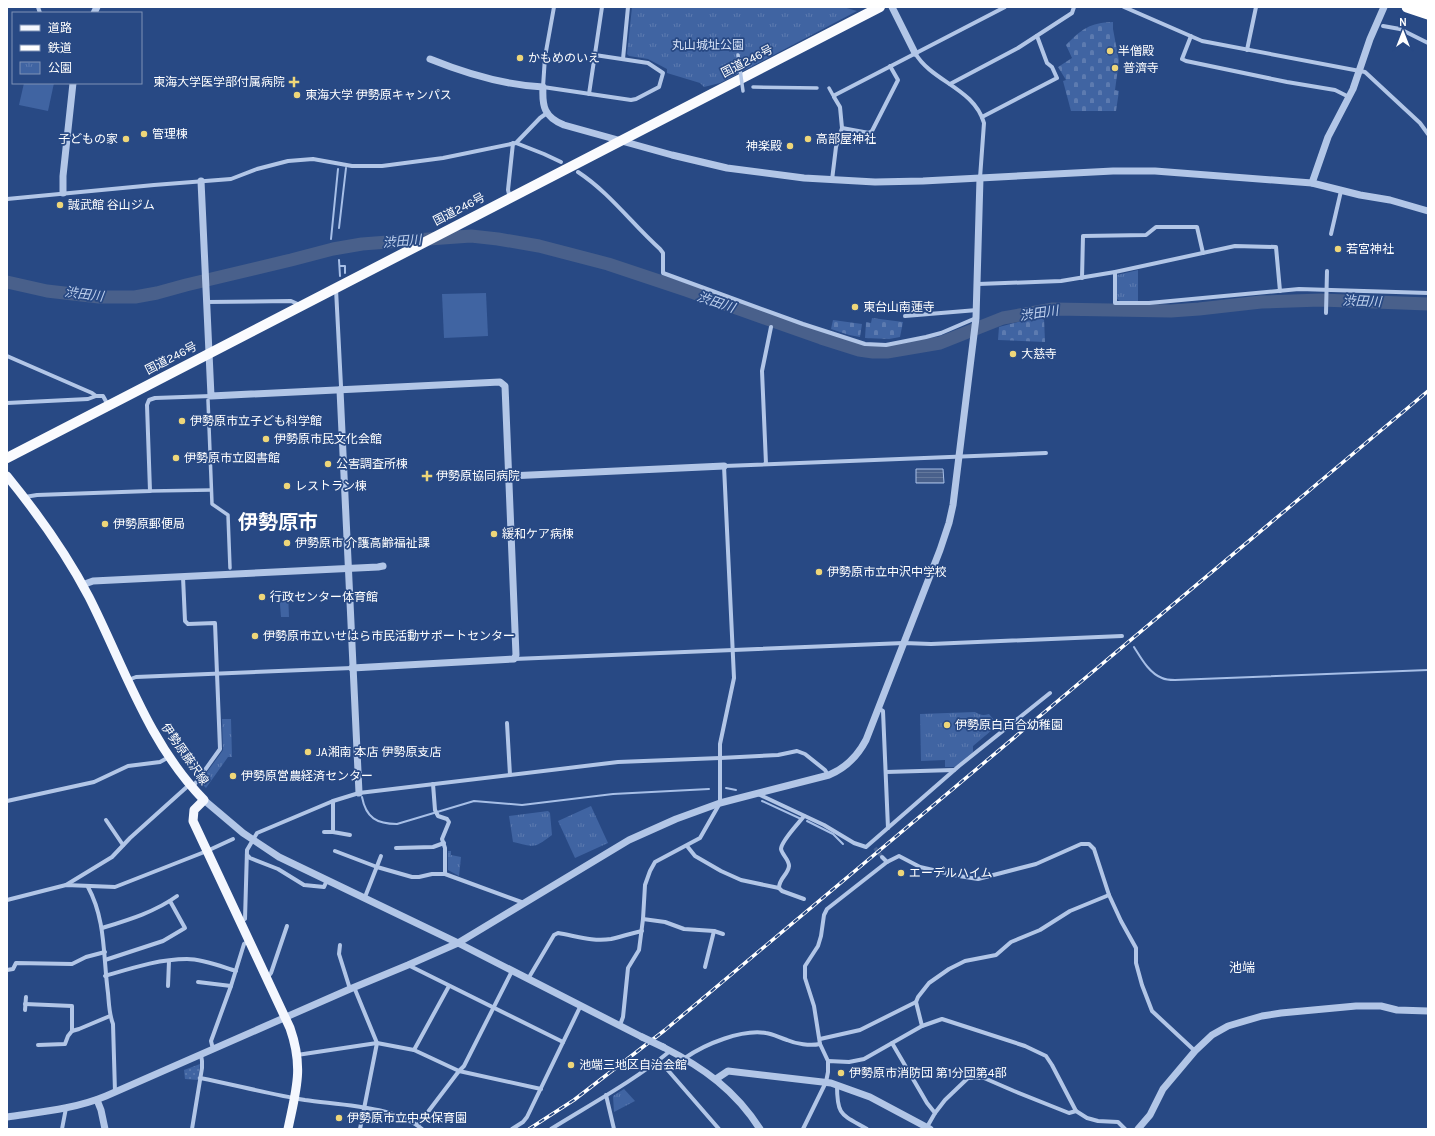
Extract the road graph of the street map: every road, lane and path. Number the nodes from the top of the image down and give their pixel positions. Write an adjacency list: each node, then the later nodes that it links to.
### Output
1 (554, 7): 27 (street)
2 (602, 7): 19 (street)
3 (628, 7): 22 (street)
4 (880, 7): 39 (highway, 国道246号)
5 (892, 7): 18 (street)
6 (1005, 7): 18 (street)
7 (1074, 7): 14 (street)
8 (1124, 7): 15 (street)
9 (1256, 7): 17 (street)
10 (1384, 7): 24 (street)
11 (1408, 7): 12 (highway)
12 (1428, 14)
13 (1383, 26): 16 (street)
14 (1037, 36): 26 (street); 36 (street)
15 (1191, 36): 17 (street); 34 (street)
16 (1428, 43)
17 (1247, 50): 24 (street)
18 (915, 53): 23 (street); 26 (street)
19 (595, 55): 22 (street); 32 (street)
20 (738, 55): 31 (street, bridge)
21 (430, 59): 27 (street)
22 (623, 59): 32 (street)
23 (890, 66): 33 (street); 37 (street)
24 (1359, 70): 34 (street); 38 (street)
25 (73, 84): 48 (street)
26 (950, 84): 36 (street)
27 (543, 87): 32 (street); 35 (street)
28 (753, 87): 29 (street)
29 (817, 88)
30 (829, 88): 33 (street)
31 (742, 91)
32 (589, 94)
33 (834, 97): 37 (street)
34 (1348, 97): 46 (street)
35 (547, 113): 39 (street); 40 (street)
36 (982, 117): 43 (street)
37 (842, 128): 45 (street)
38 (1428, 134)
39 (621, 140): 45 (street); 49 (highway, 国道246号)
40 (514, 143): 41 (street); 44 (street); 49 (street)
41 (561, 162)
42 (578, 172): 67 (street)
43 (980, 178): 45 (street); 46 (street); 57 (street)
44 (201, 181): 48 (street); 62 (street)
45 (832, 181)
46 (1312, 183): 47 (street)
47 (1341, 191): 51 (street); 52 (street)
48 (63, 193): 50 (street)
49 (510, 198): 58 (highway, 国道246号)
50 (7, 199)
51 (1428, 211)
52 (1331, 234)
53 (1203, 253): 55 (street); 56 (street); 59 (street)
54 (1326, 271): 60 (street)
55 (1115, 272): 56 (street); 59 (street)
56 (1082, 278): 57 (street)
57 (978, 284): 64 (street)
58 (336, 287): 63 (highway, 国道246号); 71 (street)
59 (1280, 291): 60 (street)
60 (1325, 291): 61 (street); 65 (street)
61 (1428, 293)
62 (206, 302): 63 (street); 69 (street)
63 (301, 305): 69 (highway, 国道246号)
64 (977, 310): 66 (street); 67 (street)
65 (1326, 313)
66 (905, 316)
67 (976, 320): 77 (street)
68 (771, 326): 79 (street)
69 (209, 354): 73 (street); 75 (highway, 国道246号)
70 (7, 356): 72 (street)
71 (340, 390): 73 (street); 82 (street); 88 (street)
72 (96, 396): 74 (street); 75 (street)
73 (210, 398): 83 (street); 84 (street)
74 (7, 403)
75 (108, 406): 78 (highway, 国道246号)
76 (1046, 453): 77 (street)
77 (959, 456): 79 (street); 92 (street)
78 (7, 458)
79 (766, 464): 80 (street)
80 (724, 466): 82 (street); 93 (street)
81 (7, 476): 85 (main road, 伊勢原藤沢線)
82 (510, 476): 94 (street)
83 (211, 490): 84 (street); 87 (street)
84 (150, 491): 85 (street)
85 (24, 497): 90 (main road, 伊勢原藤沢線)
86 (383, 566): 88 (street)
87 (230, 568)
88 (348, 569): 89 (street); 95 (street)
89 (183, 577): 90 (street); 96 (street)
90 (82, 585): 97 (main road, 伊勢原藤沢線)
91 (1122, 636): 92 (street)
92 (904, 643): 93 (street); 99 (street)
93 (733, 650): 94 (street); 102 (street)
94 (514, 659): 95 (street)
95 (352, 668): 96 (street); 109 (street)
96 (217, 674): 97 (street); 108 (street)
97 (128, 680): 101 (main road, 伊勢原藤沢線)
98 (1050, 693): 103 (street)
99 (878, 707): 104 (street); 106 (street)
100 (507, 723): 105 (street)
101 (169, 757): 108 (main road, 伊勢原藤沢線); 112 (street)
102 (720, 758): 105 (street); 106 (street); 114 (street)
103 (954, 770): 104 (street); 117 (street)
104 (886, 772): 117 (street)
105 (510, 775): 107 (street)
106 (829, 776): 110 (street)
107 (433, 784): 109 (street); 123 (street)
108 (191, 786): 111 (main road, 伊勢原藤沢線); 125 (street)
109 (359, 792): 113 (street)
110 (757, 794): 114 (street); 115 (street)
111 (204, 800): 122 (street); 129 (main road, 伊勢原藤沢線)
112 (7, 801)
113 (333, 801): 119 (street); 122 (street)
114 (720, 803): 126 (street); 147 (street)
115 (804, 816): 124 (street); 140 (street)
116 (106, 820): 125 (street)
117 (888, 828): 124 (street)
118 (324, 832): 119 (street)
119 (333, 832): 120 (street)
120 (350, 835)
121 (233, 839): 129 (street)
122 (252, 840): 131 (street); 137 (street)
123 (444, 843): 127 (street); 136 (street)
124 (871, 844): 128 (street)
125 (123, 845): 138 (street)
126 (687, 846): 140 (street); 148 (street)
127 (396, 848)
128 (875, 848)
129 (207, 851): 139 (street); 149 (main road, 伊勢原藤沢線)
130 (335, 852): 135 (street)
131 (247, 855): 137 (street); 149 (street)
132 (381, 856): 135 (street)
133 (882, 857): 134 (street)
134 (887, 862): 141 (street); 186 (street)
135 (378, 867): 136 (street); 143 (street)
136 (445, 874): 147 (street)
137 (327, 880): 143 (street)
138 (66, 885): 139 (street); 145 (street)
139 (88, 887): 151 (street)
140 (779, 888): 144 (street)
141 (1109, 894): 175 (street); 196 (street)
142 (177, 896): 146 (street)
143 (365, 897): 156 (street)
144 (804, 899)
145 (7, 900)
146 (170, 901): 151 (street); 159 (street)
147 (525, 903): 156 (street)
148 (643, 919): 152 (street); 153 (street)
149 (240, 921): 155 (main road, 伊勢原藤沢線)
150 (287, 926): 167 (street)
151 (102, 928): 158 (street)
152 (642, 931): 168 (street); 183 (street)
153 (714, 931): 154 (street); 162 (street)
154 (723, 934)
155 (249, 941): 164 (street); 167 (main road, 伊勢原藤沢線)
156 (458, 943): 161 (street); 165 (street)
157 (340, 945): 173 (street)
158 (105, 952): 159 (street); 163 (street)
159 (105, 960): 166 (street)
160 (169, 961): 164 (street); 166 (street); 170 (street)
161 (408, 966): 172 (street); 173 (street)
162 (705, 967)
163 (7, 970)
164 (236, 971): 171 (street)
165 (512, 971): 168 (street); 178 (street)
166 (105, 976): 181 (street)
167 (266, 978): 182 (main road, 伊勢原藤沢線)
168 (528, 979): 177 (street)
169 (198, 982): 171 (street)
170 (168, 986)
171 (231, 986): 192 (street)
172 (449, 986): 178 (street); 193 (street)
173 (352, 988): 182 (street); 188 (street)
174 (26, 997): 176 (street)
175 (916, 1002): 184 (street); 186 (street)
176 (25, 1004): 179 (street); 185 (street)
177 (581, 1005): 183 (street); 187 (street)
178 (494, 1008): 187 (street); 202 (street)
179 (25, 1010)
180 (1428, 1011): 196 (street)
181 (110, 1016): 185 (street); 208 (street)
182 (284, 1018): 192 (street); 198 (main road, 伊勢原藤沢線)
183 (620, 1025): 195 (street, bridge)
184 (922, 1026): 190 (street); 214 (street)
185 (72, 1030): 189 (street)
186 (820, 1041): 199 (street); 201 (street)
187 (563, 1042): 207 (street)
188 (377, 1043): 193 (street); 198 (street); 213 (street)
189 (60, 1044): 191 (street); 194 (street)
190 (892, 1044): 201 (street); 215 (street)
191 (38, 1045)
192 (213, 1049): 197 (street)
193 (414, 1050): 202 (street)
194 (60, 1051)
195 (670, 1051): 199 (street); 200 (street)
196 (1195, 1051): 233 (street)
197 (201, 1054): 203 (street); 208 (street)
198 (297, 1055): 210 (main road, 伊勢原藤沢線)
199 (685, 1058): 204 (street)
200 (659, 1060): 209 (street); 228 (street)
201 (828, 1061): 205 (street)
202 (459, 1071): 207 (street); 217 (street)
203 (200, 1078): 210 (street); 221 (street)
204 (716, 1079): 205 (street); 229 (street)
205 (826, 1082): 206 (street); 230 (street)
206 (837, 1085): 218 (street); 231 (street)
207 (541, 1089): 225 (street)
208 (115, 1092): 211 (street)
209 (606, 1095): 226 (street); 227 (street)
210 (294, 1098): 213 (street); 222 (main road, 伊勢原藤沢線)
211 (97, 1100): 212 (street); 220 (street)
212 (66, 1108): 216 (street); 219 (street)
213 (364, 1108): 217 (street); 223 (street)
214 (1076, 1111): 215 (street); 232 (street)
215 (935, 1113): 218 (street)
216 (7, 1117)
217 (418, 1125): 224 (street)
218 (929, 1128)
219 (62, 1129)
220 (105, 1129)
221 (192, 1129)
222 (288, 1129)
223 (360, 1129)
224 (422, 1129)
225 (512, 1129)
226 (551, 1129)
227 (614, 1129)
228 (719, 1129)
229 (760, 1129)
230 (803, 1129)
231 (867, 1129)
232 (1125, 1129)
233 (1138, 1129)

